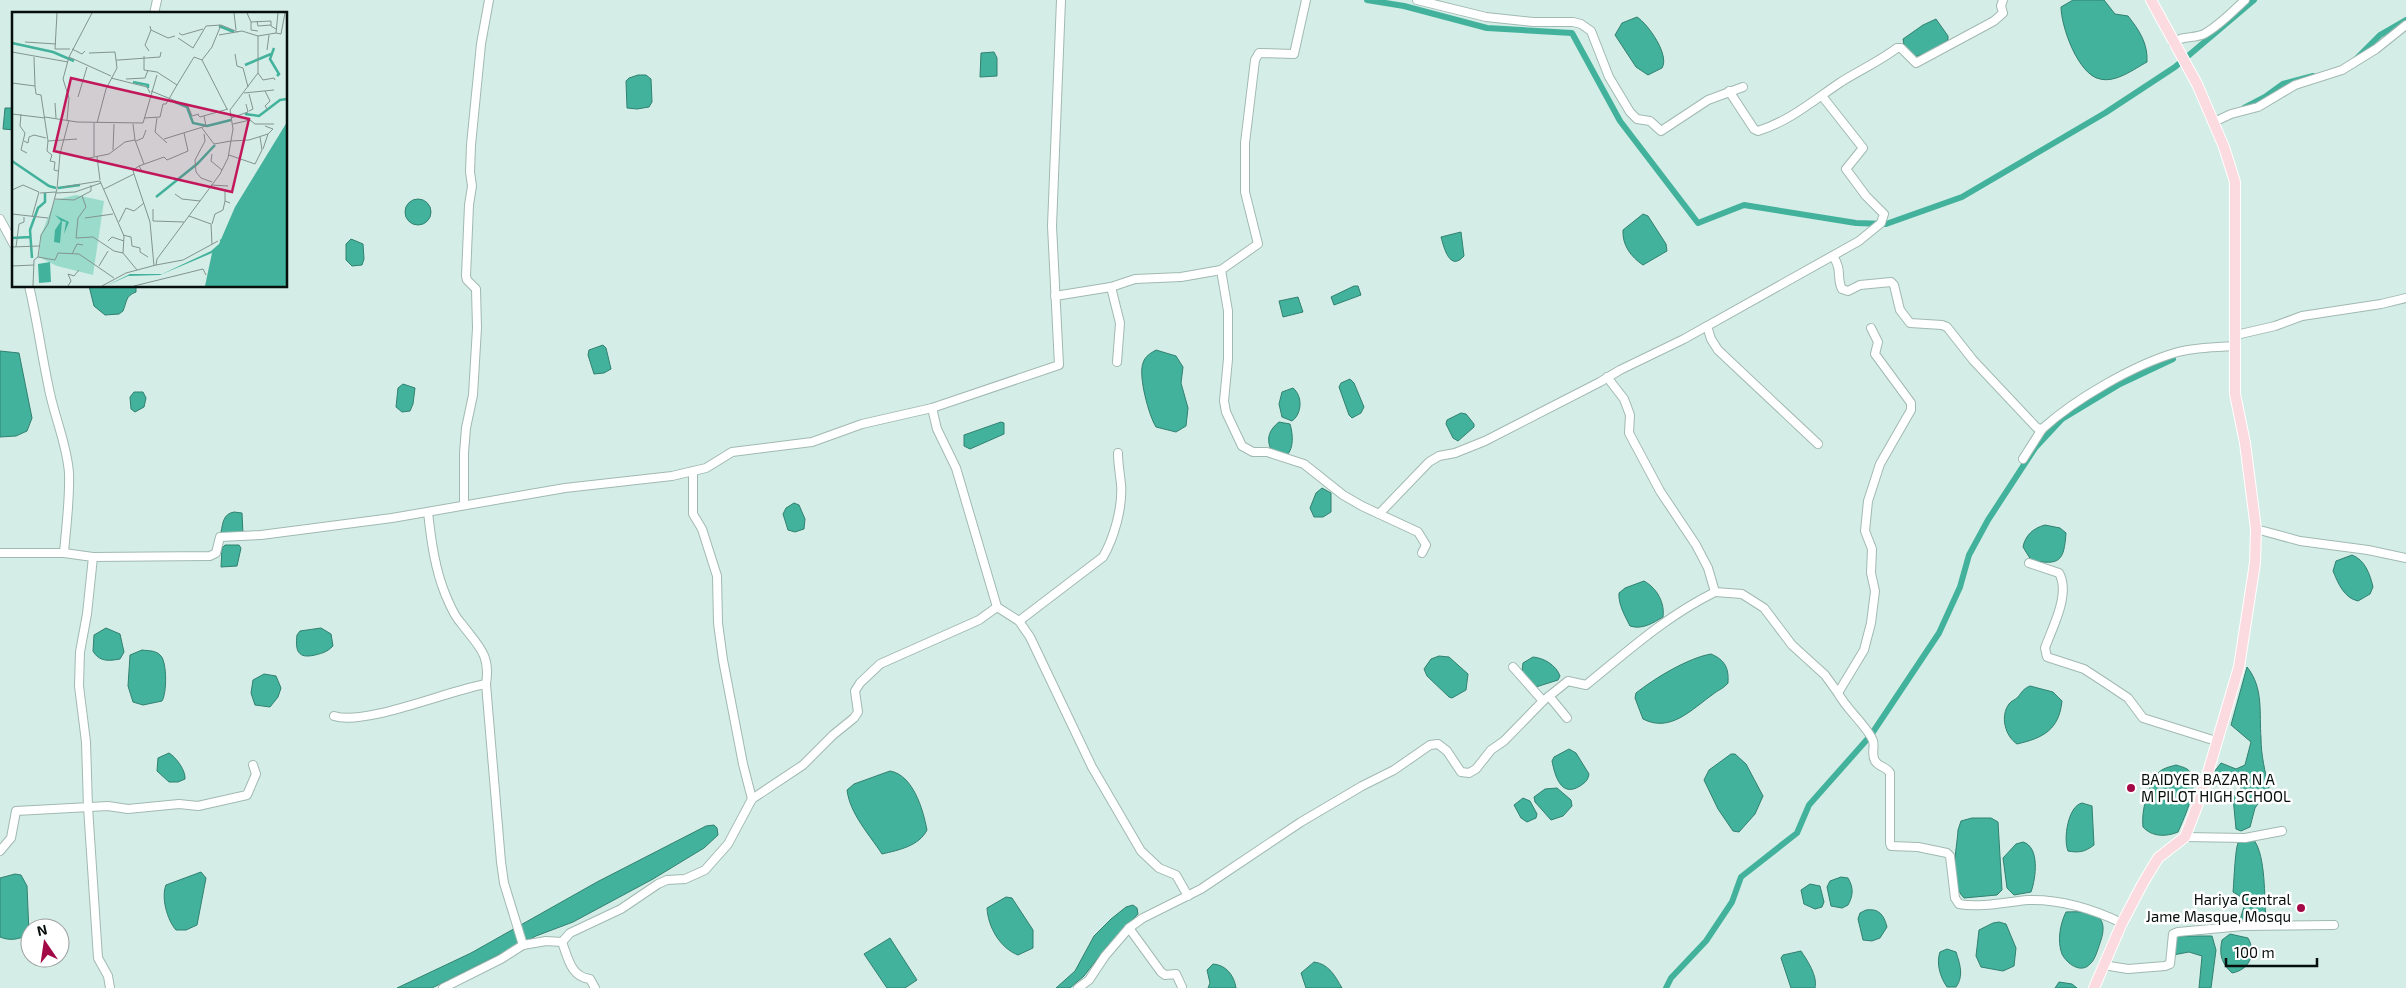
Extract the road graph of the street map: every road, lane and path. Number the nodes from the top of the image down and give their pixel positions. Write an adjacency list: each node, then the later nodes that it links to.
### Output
1 (489, 0): 34 (street)
2 (1061, 0): 20 (street)
3 (1306, 0): 17 (street)
4 (1417, 0): 11 (street)
5 (2003, 0): 12 (street)
6 (2151, 0): 9 (main road)
7 (2245, 0): 9 (street)
8 (2406, 25): 13 (street)
9 (2174, 44): 13 (main road)
10 (1742, 87): 11 (street)
11 (1729, 91): 12 (street)
12 (1822, 96): 16 (street)
13 (2214, 122): 24 (main road)
14 (0, 219): 15 (street)
15 (12, 241)
16 (1833, 256): 22 (street); 29 (street)
17 (1222, 270): 18 (street); 36 (street)
18 (1111, 287): 20 (street); 26 (street)
19 (30, 288): 39 (street)
20 (1055, 296): 28 (street)
21 (2406, 298): 24 (street)
22 (1707, 326): 27 (street); 30 (street)
23 (1871, 328): 49 (street)
24 (2236, 335): 25 (main road)
25 (2236, 346): 29 (street); 37 (main road)
26 (1117, 362)
27 (1607, 378): 36 (street); 44 (street)
28 (932, 408): 33 (street); 45 (street)
29 (2042, 429): 32 (street)
30 (1818, 444)
31 (1118, 453): 46 (street)
32 (2023, 459)
33 (693, 472): 34 (street); 55 (street)
34 (464, 505): 35 (street)
35 (428, 512): 41 (street); 48 (street)
36 (1379, 514): 40 (street)
37 (2256, 529): 42 (street); 53 (main road)
38 (0, 553): 39 (street)
39 (64, 553): 41 (street)
40 (1422, 553)
41 (93, 557): 56 (street)
42 (2406, 558)
43 (2029, 562): 53 (street)
44 (1715, 592): 49 (street); 50 (street)
45 (997, 607): 46 (street); 55 (street)
46 (1019, 621): 60 (street)
47 (1513, 667): 50 (street)
48 (486, 684): 51 (street); 65 (street)
49 (1838, 693): 61 (street)
50 (1546, 699): 52 (street); 60 (street)
51 (334, 716)
52 (1567, 718)
53 (2216, 741): 58 (main road)
54 (253, 766): 56 (street)
55 (752, 799): 64 (street)
56 (88, 807): 59 (street); 68 (street)
57 (2282, 831): 58 (street)
58 (2185, 837): 61 (main road)
59 (0, 851)
60 (1188, 896): 63 (street)
61 (2122, 923): 66 (main road)
62 (2334, 925): 66 (street)
63 (1129, 928): 67 (street); 71 (street)
64 (562, 942): 65 (street); 70 (street)
65 (523, 944): 69 (street)
66 (2102, 965): 72 (main road)
67 (1182, 987)
68 (110, 988)
69 (443, 988)
70 (595, 988)
71 (1078, 988)
72 (2094, 988)

